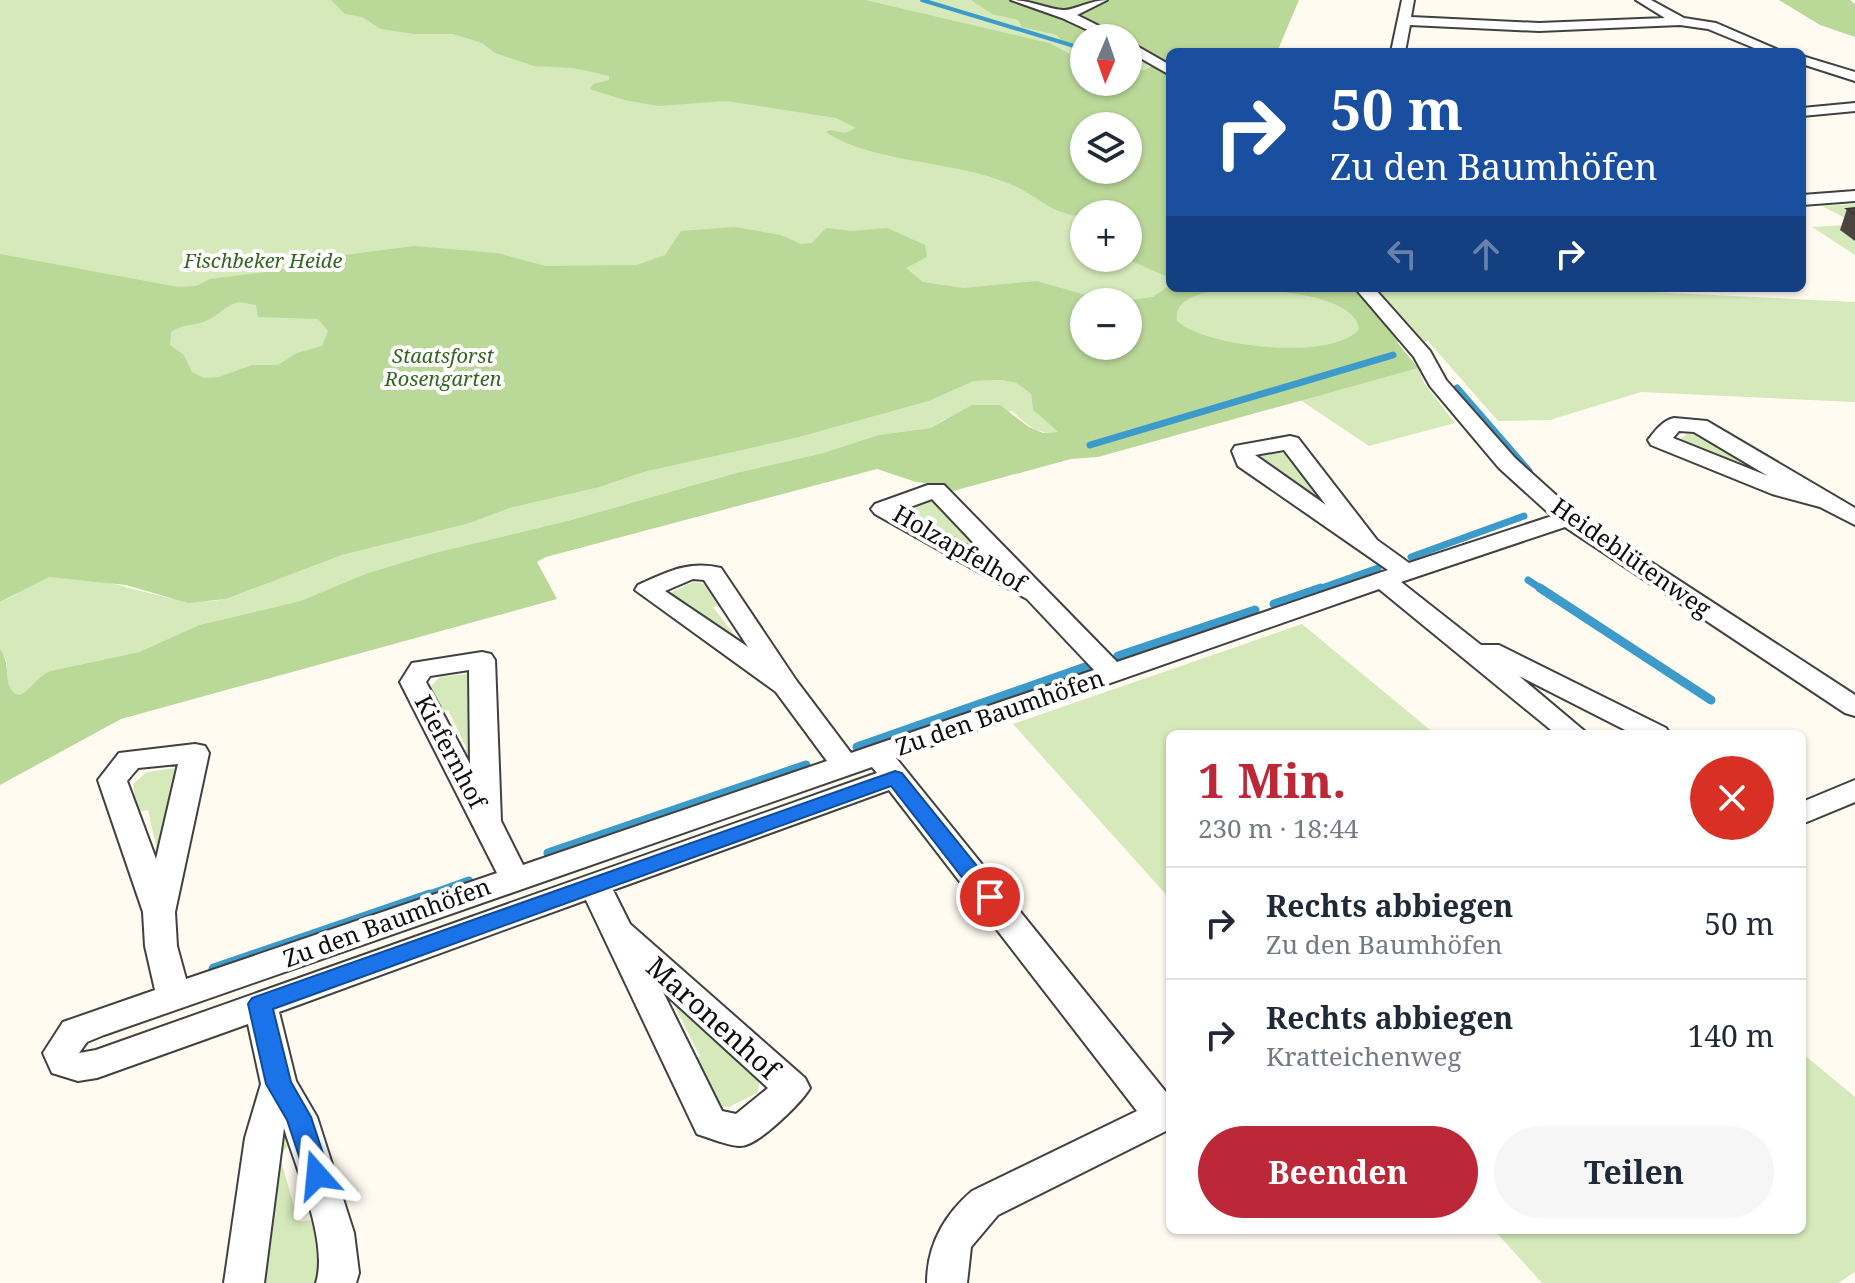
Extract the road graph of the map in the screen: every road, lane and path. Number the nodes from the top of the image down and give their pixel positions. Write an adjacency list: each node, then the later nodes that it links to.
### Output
1 (1017, 0): 5 (street)
2 (1101, 0): 5 (street)
3 (1408, 0): 6 (street)
4 (1642, 0): 7 (street)
5 (1066, 15): 8 (street)
6 (1405, 21): 7 (street); 9 (street)
7 (1680, 21): 10 (street)
8 (1086, 24)
9 (1399, 48)
10 (1766, 48)
11 (1142, 54): 13 (street)
12 (1806, 61): 14 (street)
13 (1166, 69)
14 (1855, 77)
15 (1855, 107): 16 (street)
16 (1806, 112)
17 (1806, 195): 18 (street)
18 (1855, 196)
19 (1368, 292): 22 (street, Heideblütenweg)
20 (1827, 502): 20 (street); 21 (street)
21 (1855, 518)
22 (1569, 519): 24 (street, Zu den Baumhöfen); 29 (street, Heideblütenweg)
23 (1369, 545): 23 (street); 24 (street)
24 (1394, 576): 26 (street); 27 (street, Zu den Baumhöfen)
25 (1038, 595): 25 (street, Holzapfelhof); 27 (street, Holzapfelhof)
26 (1447, 630): 30 (street); 31 (street)
27 (1113, 674): 33 (street, Zu den Baumhöfen)
28 (786, 686): 28 (street); 32 (street)
29 (1855, 707)
30 (1569, 730)
31 (1648, 730)
32 (846, 766): 33 (street, Zu den Baumhöfen); 37 (street, Zu den Baumhöfen)
33 (886, 766): 38 (street, Zu den Baumhöfen); 44 (street)
34 (1855, 790): 35 (street)
35 (1806, 812)
36 (486, 821): 36 (street, Kiefernhof); 37 (street, Kiefernhof)
37 (514, 877): 41 (street, Zu den Baumhöfen)
38 (595, 886): 40 (street, Maronenhof); 42 (street, Zu den Baumhöfen)
39 (159, 912): 39 (street); 41 (street)
40 (619, 933): 40 (street, Maronenhof)
41 (174, 999): 42 (street, Zu den Baumhöfen)
42 (260, 1004): 43 (street)
43 (279, 1084): 45 (street); 46 (street)
44 (1166, 1114): 47 (street)
45 (244, 1283)
46 (336, 1283)
47 (947, 1283)

